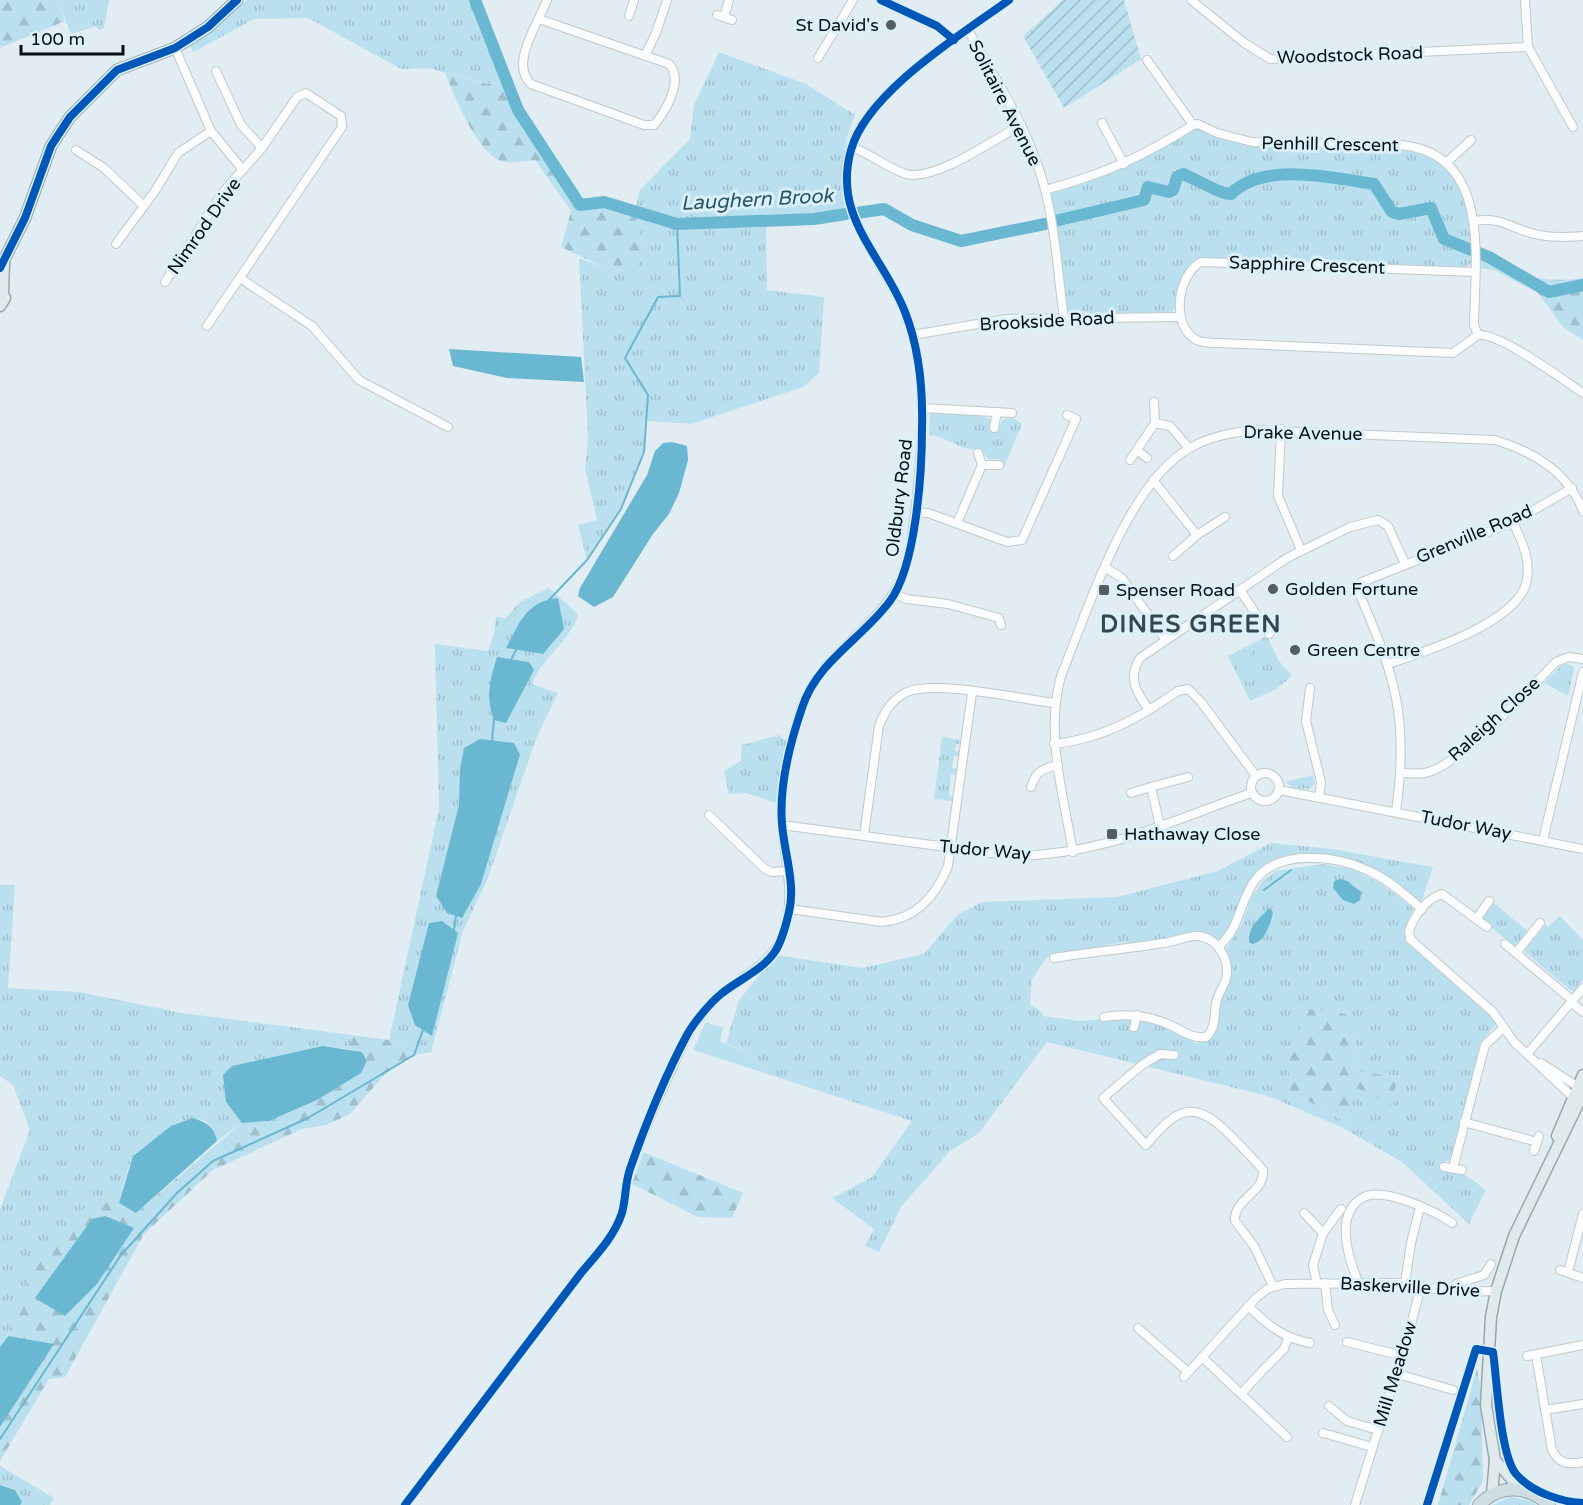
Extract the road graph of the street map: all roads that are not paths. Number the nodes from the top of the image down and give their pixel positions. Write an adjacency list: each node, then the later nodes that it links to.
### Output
1 (237, 0): 17 (main road)
2 (547, 0): 13 (street)
3 (634, 0): 11 (street)
4 (667, 0): 18 (street)
5 (729, 0): 12 (street)
6 (853, 0): 19 (street)
7 (881, 0): 15 (street)
8 (1009, 0): 14 (street, Oldbury Road)
9 (1191, 0): 16 (street, Woodstock Road)
10 (1525, 0): 16 (street)
11 (628, 16)
12 (724, 18)
13 (539, 19): 18 (street); 18 (street)
14 (968, 30): 15 (street, Oldbury Road); 23 (street, Solitaire Avenue)
15 (954, 40): 28 (street, Oldbury Road)
16 (1528, 46): 25 (street)
17 (175, 48): 26 (street); 39 (main road)
18 (645, 56)
19 (818, 58)
20 (1147, 61): 24 (street)
21 (216, 71): 29 (street)
22 (1102, 123): 32 (street)
23 (1021, 125): 28 (street); 34 (street, Solitaire Avenue)
24 (1193, 125): 31 (street, Penhill Crescent); 32 (street)
25 (1573, 127)
26 (211, 131): 33 (street); 35 (street)
27 (1471, 140): 31 (street)
28 (852, 147): 49 (street, Oldbury Road)
29 (262, 148): 33 (street, Nimrod Drive); 41 (street, Nimrod Drive)
30 (76, 150): 35 (street)
31 (1446, 163): 36 (street, Penhill Crescent)
32 (1124, 164): 34 (street)
33 (243, 170): 42 (street, Nimrod Drive)
34 (1046, 190): 46 (street, Solitaire Avenue)
35 (144, 206): 38 (street)
36 (1475, 221): 37 (street); 40 (street, Penhill Crescent)
37 (1583, 236)
38 (116, 244)
39 (2, 265): 43 (main road)
40 (1475, 272): 45 (street, Sapphire Crescent); 48 (street, Penhill Crescent)
41 (240, 278): 47 (street); 59 (street)
42 (165, 282)
43 (2, 290): 44 (main road)
44 (0, 306)
45 (1181, 317): 46 (street, Brookside Road); 48 (street)
46 (1064, 318): 49 (street, Brookside Road)
47 (207, 326)
48 (1478, 334): 50 (street)
49 (914, 335): 52 (street, Oldbury Road)
50 (1583, 393)
51 (1155, 402): 58 (street)
52 (922, 408): 53 (street); 72 (street, Oldbury Road)
53 (997, 412): 54 (street); 60 (street)
54 (1012, 413)
55 (1067, 415): 56 (street)
56 (1076, 419): 57 (street); 75 (street)
57 (1086, 423)
58 (1155, 423): 62 (street); 63 (street)
59 (448, 427)
60 (994, 428)
61 (1281, 429): 62 (street, Drake Avenue); 70 (street, Drake Avenue); 77 (street)
62 (1190, 448): 69 (street, Drake Avenue)
63 (1137, 450): 65 (street); 66 (street)
64 (978, 453): 67 (street)
65 (1146, 458)
66 (1130, 460)
67 (982, 465): 68 (street); 75 (street)
68 (999, 465)
69 (1153, 480): 76 (street); 80 (street, Drake Avenue)
70 (1572, 488): 71 (street, Drake Avenue); 74 (street, Grenville Road)
71 (1583, 511)
72 (915, 512): 75 (street); 82 (street, Oldbury Road)
73 (1225, 517): 76 (street)
74 (1513, 522): 79 (street, Grenville Road); 87 (street)
75 (957, 523)
76 (1197, 535): 78 (street)
77 (1301, 550): 79 (street); 81 (street)
78 (1173, 556)
79 (1405, 564): 87 (street, Grenville Road)
80 (1106, 568): 85 (street); 91 (street, Drake Avenue)
81 (1240, 590): 84 (street); 85 (street)
82 (895, 594): 83 (street); 106 (street, Oldbury Road)
83 (1001, 625)
84 (1269, 634)
85 (1165, 639): 92 (street)
86 (1583, 659): 95 (street, Raleigh Close)
87 (1388, 664): 95 (street, Grenville Road)
88 (1583, 672): 109 (street)
89 (1310, 688): 103 (street)
90 (972, 693): 91 (street); 108 (street); 110 (street)
91 (1054, 703): 93 (street, Drake Avenue)
92 (1149, 710): 93 (street); 96 (street)
93 (1054, 744): 94 (street, Drake Avenue)
94 (1058, 765): 99 (street); 112 (street, Drake Avenue)
95 (1401, 772): 104 (street, Grenville Road)
96 (1256, 776): 100 (street, Tudor Way); 101 (street)
97 (1188, 777): 98 (street)
98 (1151, 787): 102 (street); 107 (street)
99 (1031, 788)
100 (1279, 790): 101 (street, Tudor Way); 103 (street, Tudor Way)
101 (1251, 792): 107 (street, Tudor Way)
102 (1131, 793)
103 (1319, 798): 104 (street, Tudor Way)
104 (1396, 812): 109 (street, Tudor Way)
105 (709, 815): 113 (street)
106 (782, 825): 108 (street, Tudor Way); 113 (street, Oldbury Road)
107 (1160, 826): 112 (street, Tudor Way)
108 (864, 835): 110 (street, Tudor Way)
109 (1543, 840): 111 (street, Tudor Way)
110 (950, 848): 112 (street, Tudor Way); 115 (street)
111 (1583, 849)
112 (1073, 852)
113 (788, 871): 115 (street, Oldbury Road)
114 (1489, 901): 117 (street)
115 (790, 909): 138 (street, Oldbury Road)
116 (1422, 909): 117 (street); 121 (street); 130 (street)
117 (1477, 918): 119 (street)
118 (1540, 923): 122 (street)
119 (1487, 927)
120 (1505, 944): 122 (street)
121 (1219, 946): 123 (street); 127 (street)
122 (1516, 953): 125 (street)
123 (1054, 958)
124 (1583, 988): 125 (street)
125 (1571, 1001): 126 (street); 131 (street)
126 (1583, 1012)
127 (1137, 1016): 128 (street); 129 (street)
128 (1104, 1017)
129 (1134, 1027)
130 (1503, 1028): 131 (street); 135 (street)
131 (1528, 1053): 133 (street)
132 (1174, 1055): 150 (street)
133 (1535, 1060): 134 (street); 134 (street)
134 (1580, 1093): 152 (main road)
135 (1464, 1122): 136 (street); 137 (street)
136 (1534, 1151)
137 (1453, 1168)
138 (628, 1175)
139 (1420, 1207): 143 (street); 147 (street); 149 (street)
140 (1341, 1209): 144 (street)
141 (1304, 1213): 144 (street)
142 (1582, 1221): 146 (street)
143 (1452, 1223)
144 (1323, 1233): 148 (street)
145 (1491, 1264): 153 (street)
146 (1583, 1278)
147 (1405, 1283): 149 (street, Baskerville Drive); 151 (street, Baskerville Drive)
148 (1321, 1284): 149 (street, Baskerville Drive); 150 (street, Baskerville Drive); 155 (street)
149 (1359, 1284)
150 (1273, 1286): 154 (street)
151 (1420, 1286): 153 (street, Baskerville Drive); 161 (street, Mill Meadow)
152 (1496, 1291): 153 (street, Baskerville Drive); 173 (main road)
153 (1451, 1292)
154 (1248, 1306): 157 (street); 162 (street)
155 (1335, 1325)
156 (1138, 1328): 162 (street)
157 (1288, 1338): 159 (street); 165 (street)
158 (1347, 1342): 161 (street)
159 (1310, 1343)
160 (1583, 1345): 168 (street)
161 (1403, 1356): 163 (street, Mill Meadow)
162 (1202, 1357): 165 (street)
163 (1398, 1374): 164 (street); 169 (street, Mill Meadow)
164 (1453, 1390)
165 (1241, 1394): 171 (street)
166 (1583, 1404): 168 (street)
167 (1329, 1406): 169 (street)
168 (1545, 1410): 174 (street)
169 (1378, 1430): 172 (street, Mill Meadow)
170 (1323, 1433): 172 (street, Mill Meadow)
171 (1287, 1437)
172 (1372, 1447): 178 (street)
173 (1495, 1460): 175 (main road); 176 (main road)
174 (1583, 1462)
175 (1520, 1489): 176 (highway); 177 (highway)
176 (1492, 1494): 179 (highway)
177 (1550, 1504)
178 (1355, 1505)
179 (1479, 1505)

